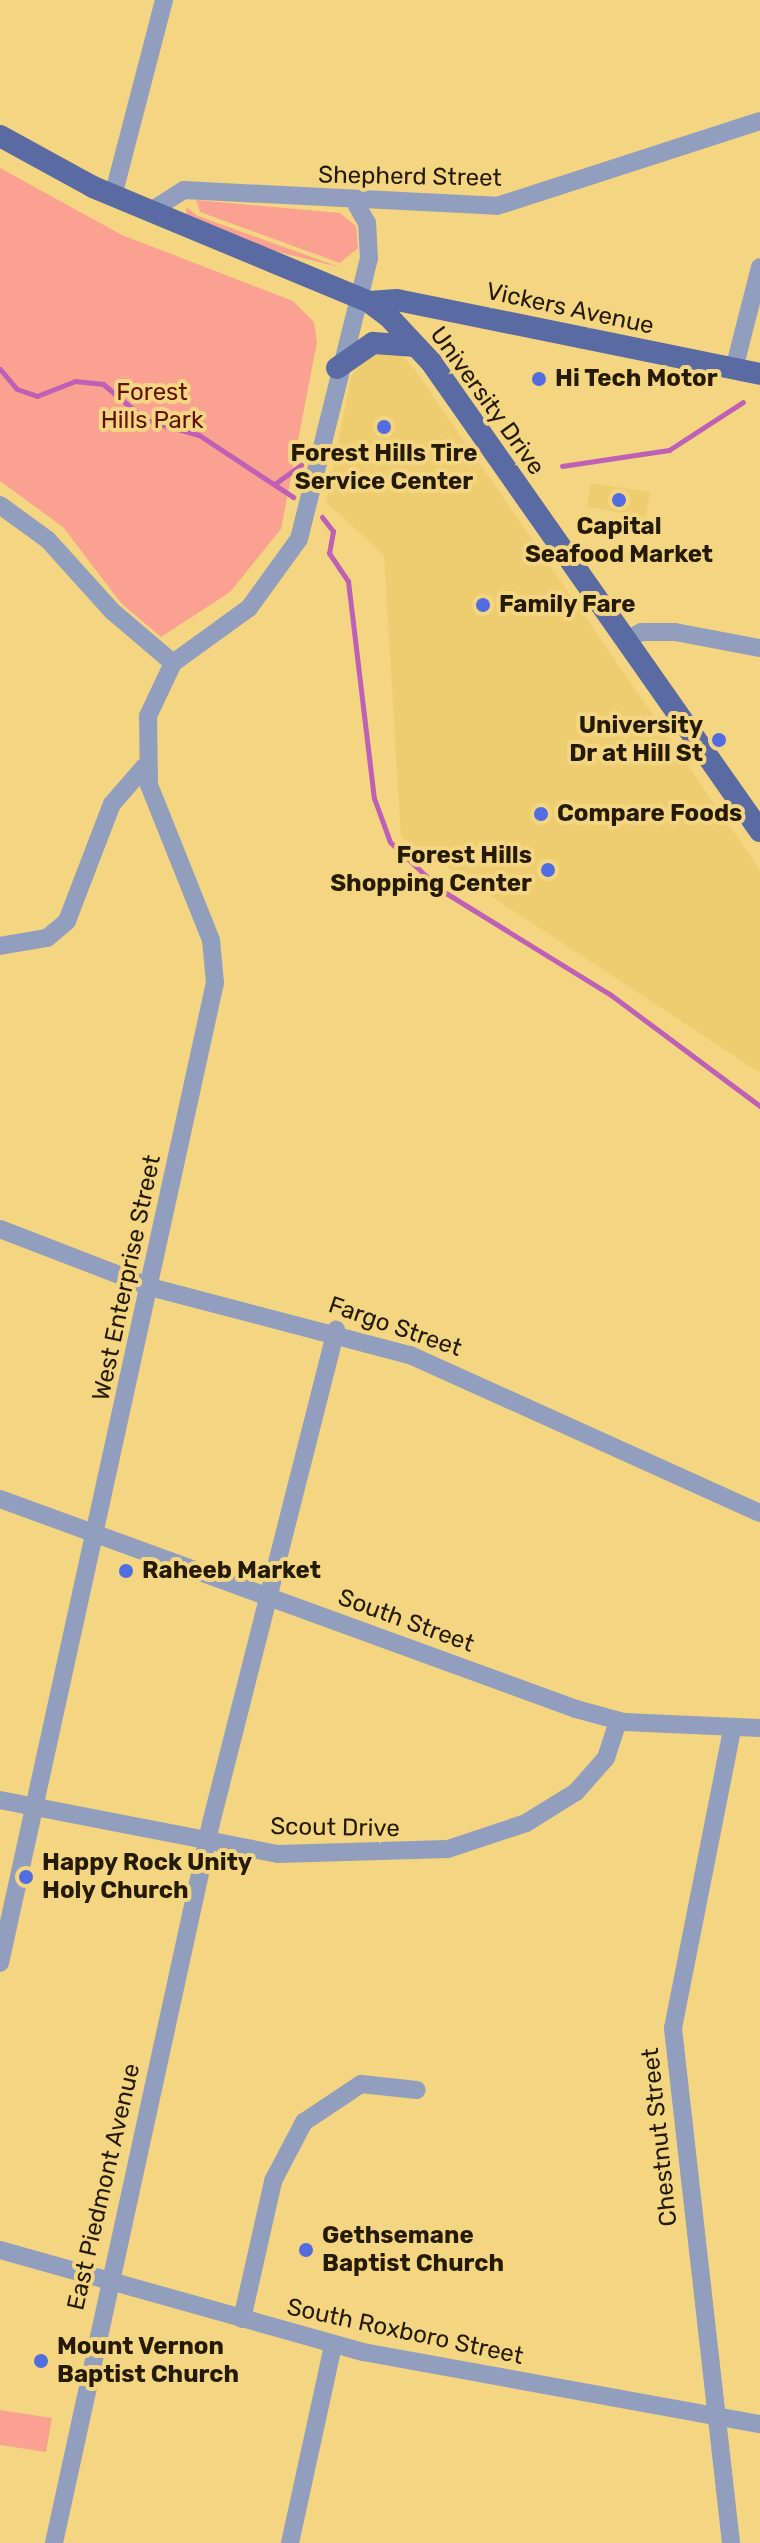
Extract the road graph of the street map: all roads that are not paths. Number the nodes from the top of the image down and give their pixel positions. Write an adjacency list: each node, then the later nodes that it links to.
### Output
1 (164, 0): 4 (street)
2 (760, 121): 5 (street, Shepherd Street)
3 (0, 136): 4 (main road, University Drive)
4 (113, 196): 6 (main road, University Drive)
5 (355, 202): 6 (street, Shepherd Street); 8 (street)
6 (149, 212): 8 (main road, University Drive)
7 (760, 267): 11 (street)
8 (363, 300): 9 (main road, University Drive); 10 (street); 11 (main road, Vickers Avenue)
9 (416, 346): 10 (main road); 14 (main road, University Drive)
10 (337, 368): 16 (street)
11 (734, 369): 12 (main road, Vickers Avenue)
12 (760, 374)
13 (0, 505): 16 (street)
14 (626, 640): 15 (street); 18 (main road, University Drive)
15 (760, 648)
16 (173, 663): 17 (street)
17 (145, 766): 19 (street); 21 (street, West Enterprise Street)
18 (760, 831)
19 (0, 946)
20 (0, 1229): 21 (street, Fargo Street)
21 (150, 1287): 22 (street, Fargo Street); 25 (street, West Enterprise Street)
22 (336, 1330): 24 (street, Fargo Street); 26 (street, East Piedmont Avenue)
23 (0, 1499): 25 (street, South Street)
24 (760, 1513)
25 (97, 1534): 26 (street, South Street); 31 (street, West Enterprise Street)
26 (265, 1596): 27 (street, South Street); 32 (street, East Piedmont Avenue)
27 (618, 1721): 29 (street, South Street); 32 (street, Scout Drive)
28 (760, 1728): 29 (street, South Street)
29 (732, 1730): 39 (street, Chestnut Street)
30 (0, 1800): 31 (street, Scout Drive)
31 (35, 1808): 32 (street, Scout Drive); 33 (street, West Enterprise Street)
32 (206, 1842): 36 (street, East Piedmont Avenue)
33 (0, 1963)
34 (417, 2090): 37 (street)
35 (0, 2250): 36 (street, South Roxboro Street)
36 (108, 2281): 37 (street, South Roxboro Street); 41 (street, East Piedmont Avenue)
37 (242, 2319): 38 (street, South Roxboro Street)
38 (333, 2345): 39 (street, South Roxboro Street); 42 (street)
39 (716, 2415): 40 (street, South Roxboro Street); 43 (street, Chestnut Street)
40 (760, 2424)
41 (54, 2543)
42 (290, 2543)
43 (731, 2543)

